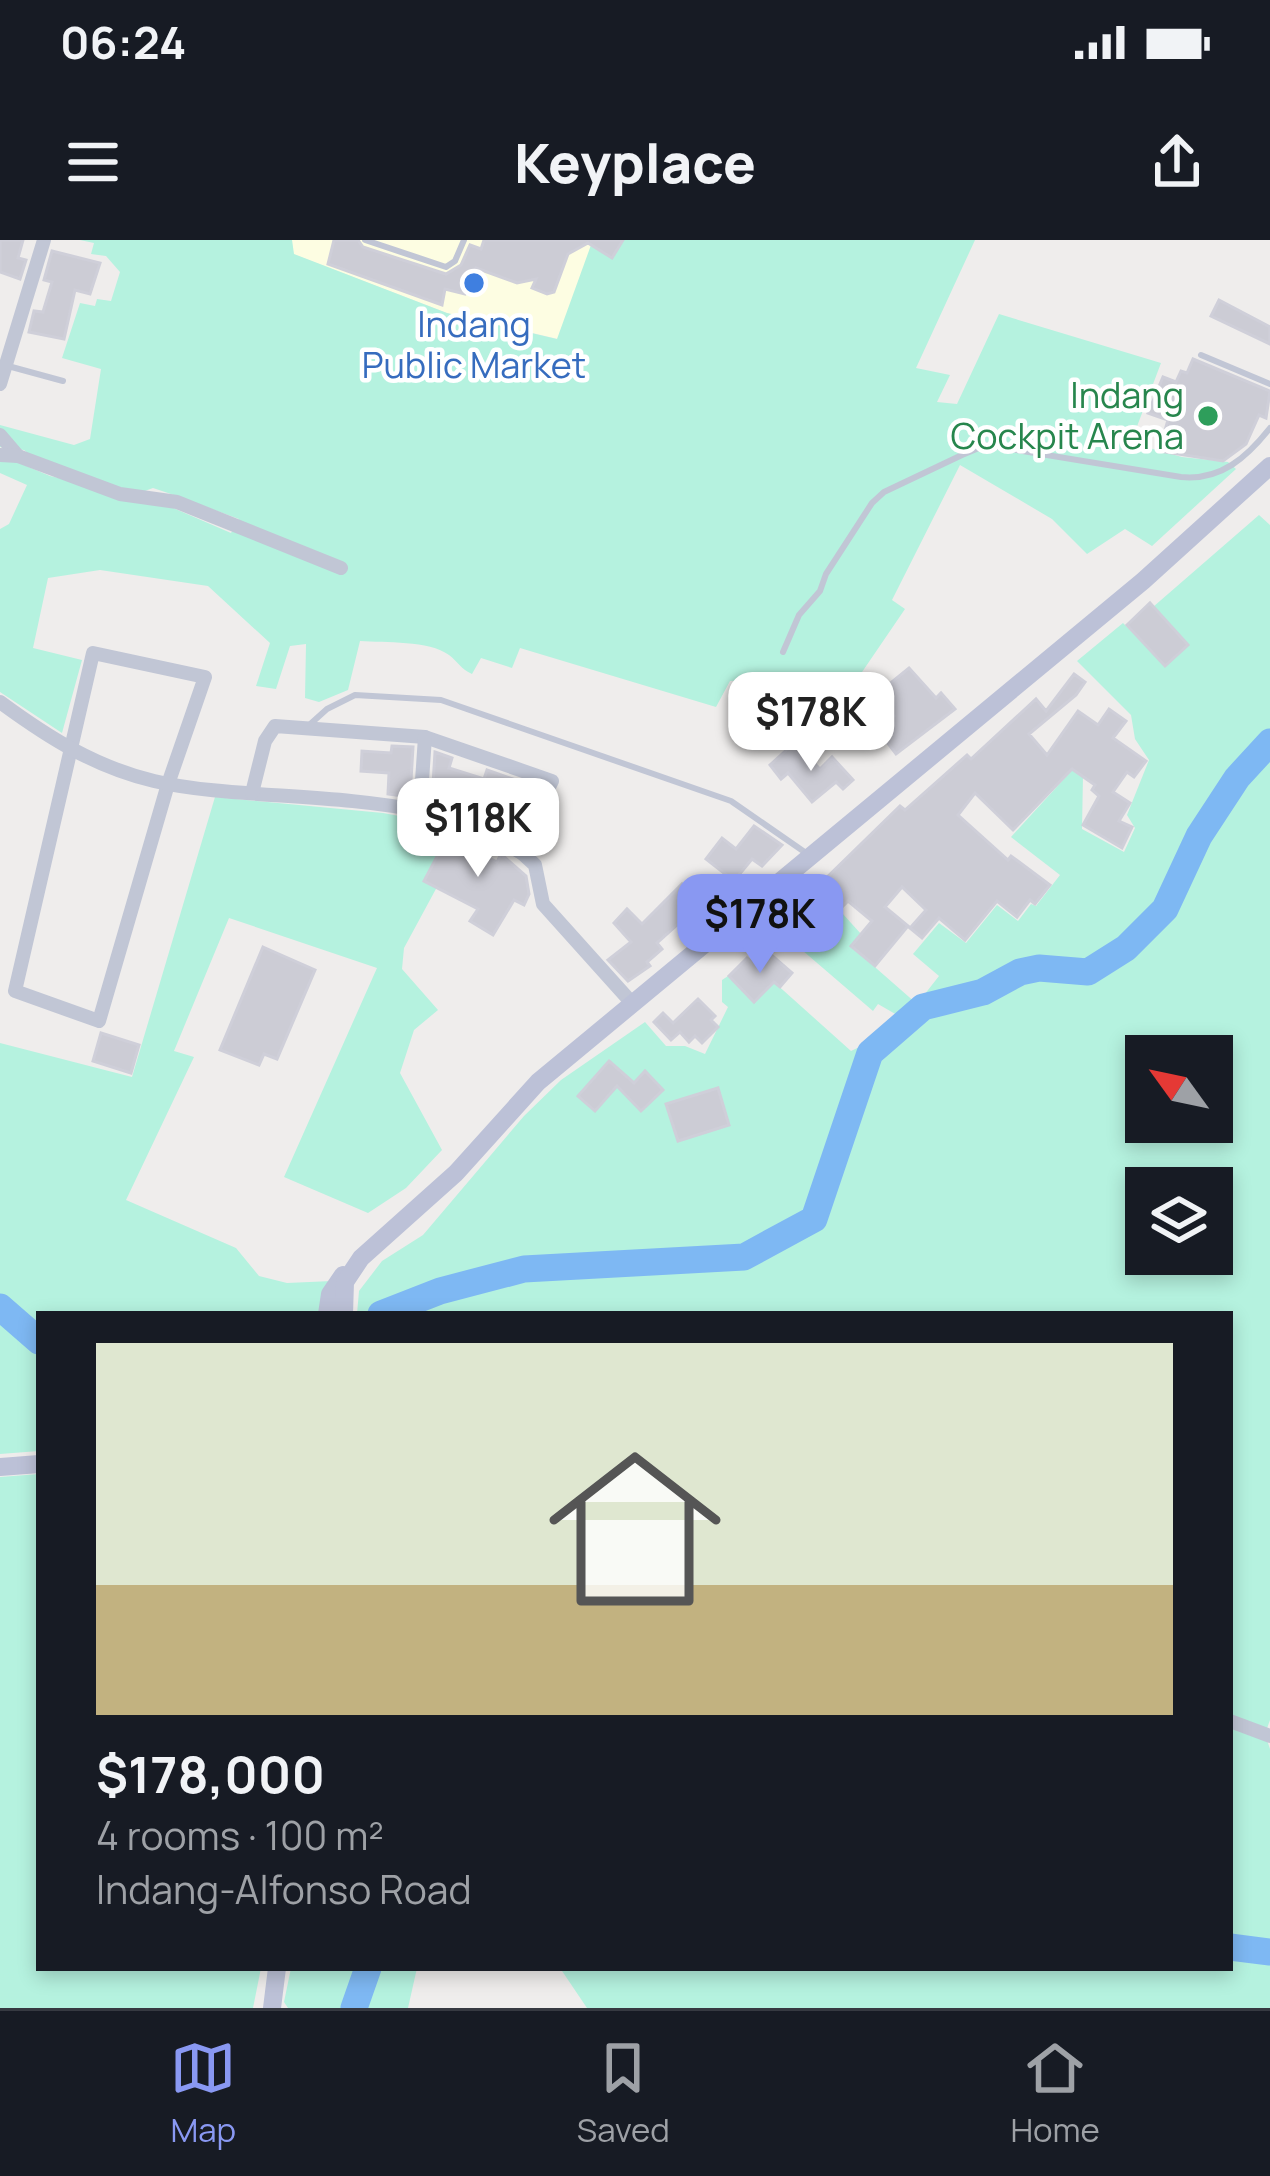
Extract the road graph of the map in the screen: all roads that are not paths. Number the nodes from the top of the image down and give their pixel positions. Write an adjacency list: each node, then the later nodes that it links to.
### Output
1 (44, 240): 5 (street)
2 (365, 240): 3 (lane)
3 (464, 240)
4 (1201, 355): 8 (lane)
5 (8, 366): 6 (lane); 7 (street)
6 (63, 381)
7 (0, 384)
8 (1270, 384)
9 (1270, 428): 15 (lane)
10 (0, 435): 12 (street)
11 (0, 455): 12 (street)
12 (18, 456): 14 (street)
13 (1270, 466): 24 (main road)
14 (340, 568)
15 (783, 652)
16 (0, 702): 19 (street)
17 (307, 728): 18 (street); 21 (street); 24 (lane)
18 (425, 737): 22 (street); 23 (street)
19 (69, 750): 20 (street); 20 (street); 20 (street)
20 (168, 784): 21 (street)
21 (252, 793): 22 (street)
22 (420, 810): 23 (street)
23 (518, 851): 25 (street)
24 (809, 855): 25 (main road)
25 (631, 1002): 26 (main road)
26 (335, 1310)
27 (36, 1463): 28 (main road)
28 (0, 1467)
29 (1233, 1722): 30 (street)
30 (1270, 1736)
31 (277, 1971): 32 (main road)
32 (272, 2008)

